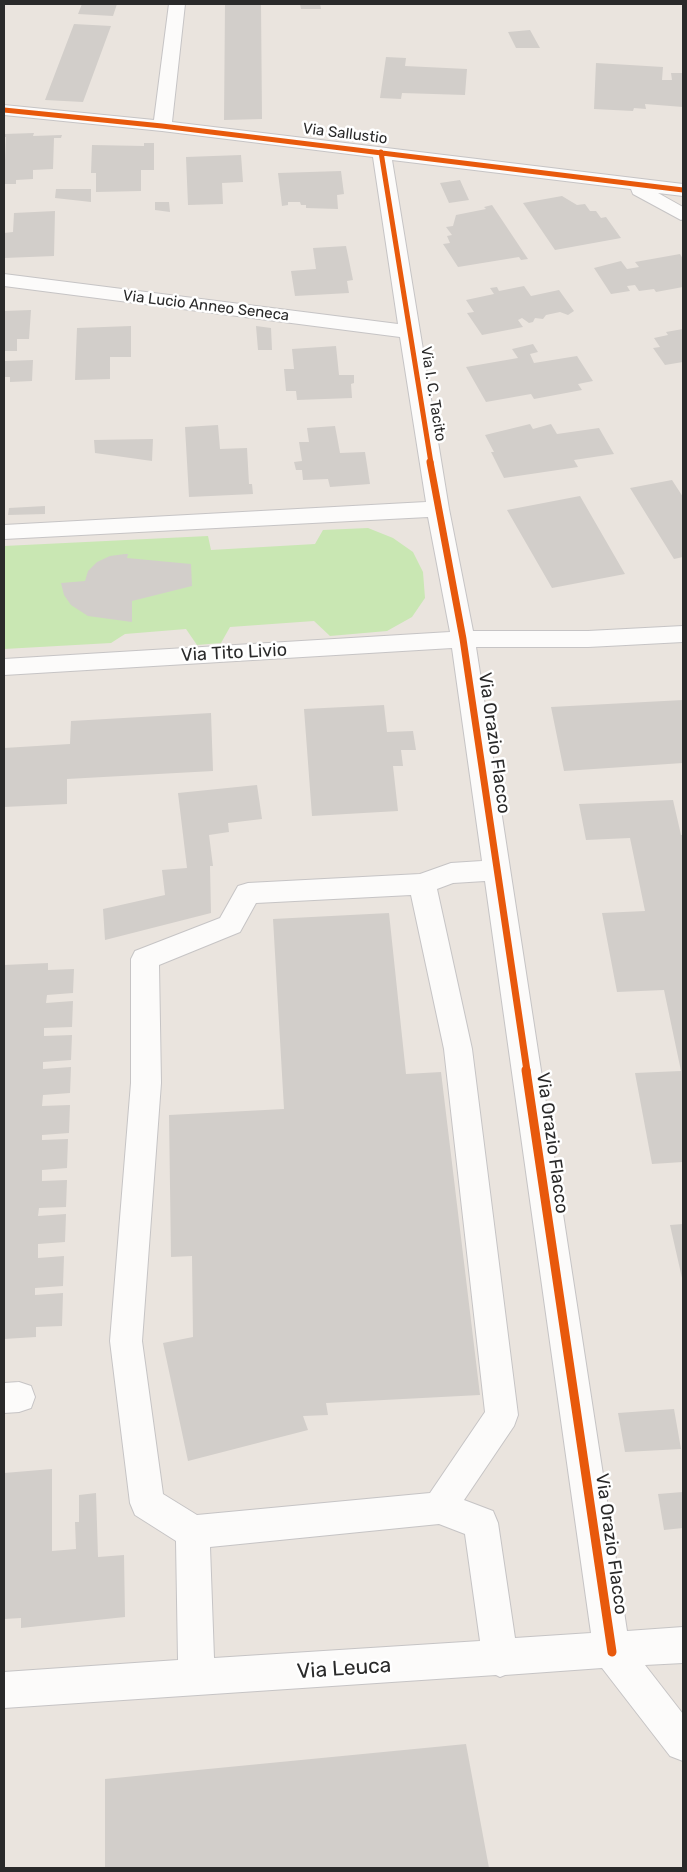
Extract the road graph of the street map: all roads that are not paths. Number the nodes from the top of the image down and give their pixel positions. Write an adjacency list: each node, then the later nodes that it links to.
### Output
1 (177, 4): 3 (street)
2 (4, 110): 3 (street, Via Sallustio)
3 (162, 126): 4 (street, Via Sallustio)
4 (381, 152): 5 (street, Via Sallustio); 9 (street, Via I. C. Tacito)
5 (628, 183): 6 (street, Via Sallustio); 7 (street, Via Sallustio)
6 (683, 190)
7 (683, 212)
8 (4, 280): 9 (street, Via Lucio Anneo Seneca)
9 (409, 332): 10 (street, Via I. C. Tacito)
10 (438, 508): 11 (street); 13 (street, Via I. C. Tacito)
11 (4, 532)
12 (683, 634): 13 (street, Via Tito Livio)
13 (464, 640): 14 (street, Via Tito Livio); 15 (street, Via Orazio Flacco)
14 (4, 667)
15 (497, 870): 16 (street); 20 (street, Via Orazio Flacco)
16 (422, 884): 17 (street); 18 (street)
17 (439, 1508): 18 (street); 21 (street)
18 (193, 1532): 22 (street)
19 (683, 1645): 20 (street, Via Leuca)
20 (612, 1652): 21 (street, Via Leuca); 24 (street)
21 (500, 1659): 22 (street, Via Leuca)
22 (198, 1678): 23 (street, Via Leuca)
23 (4, 1690)
24 (683, 1744)

